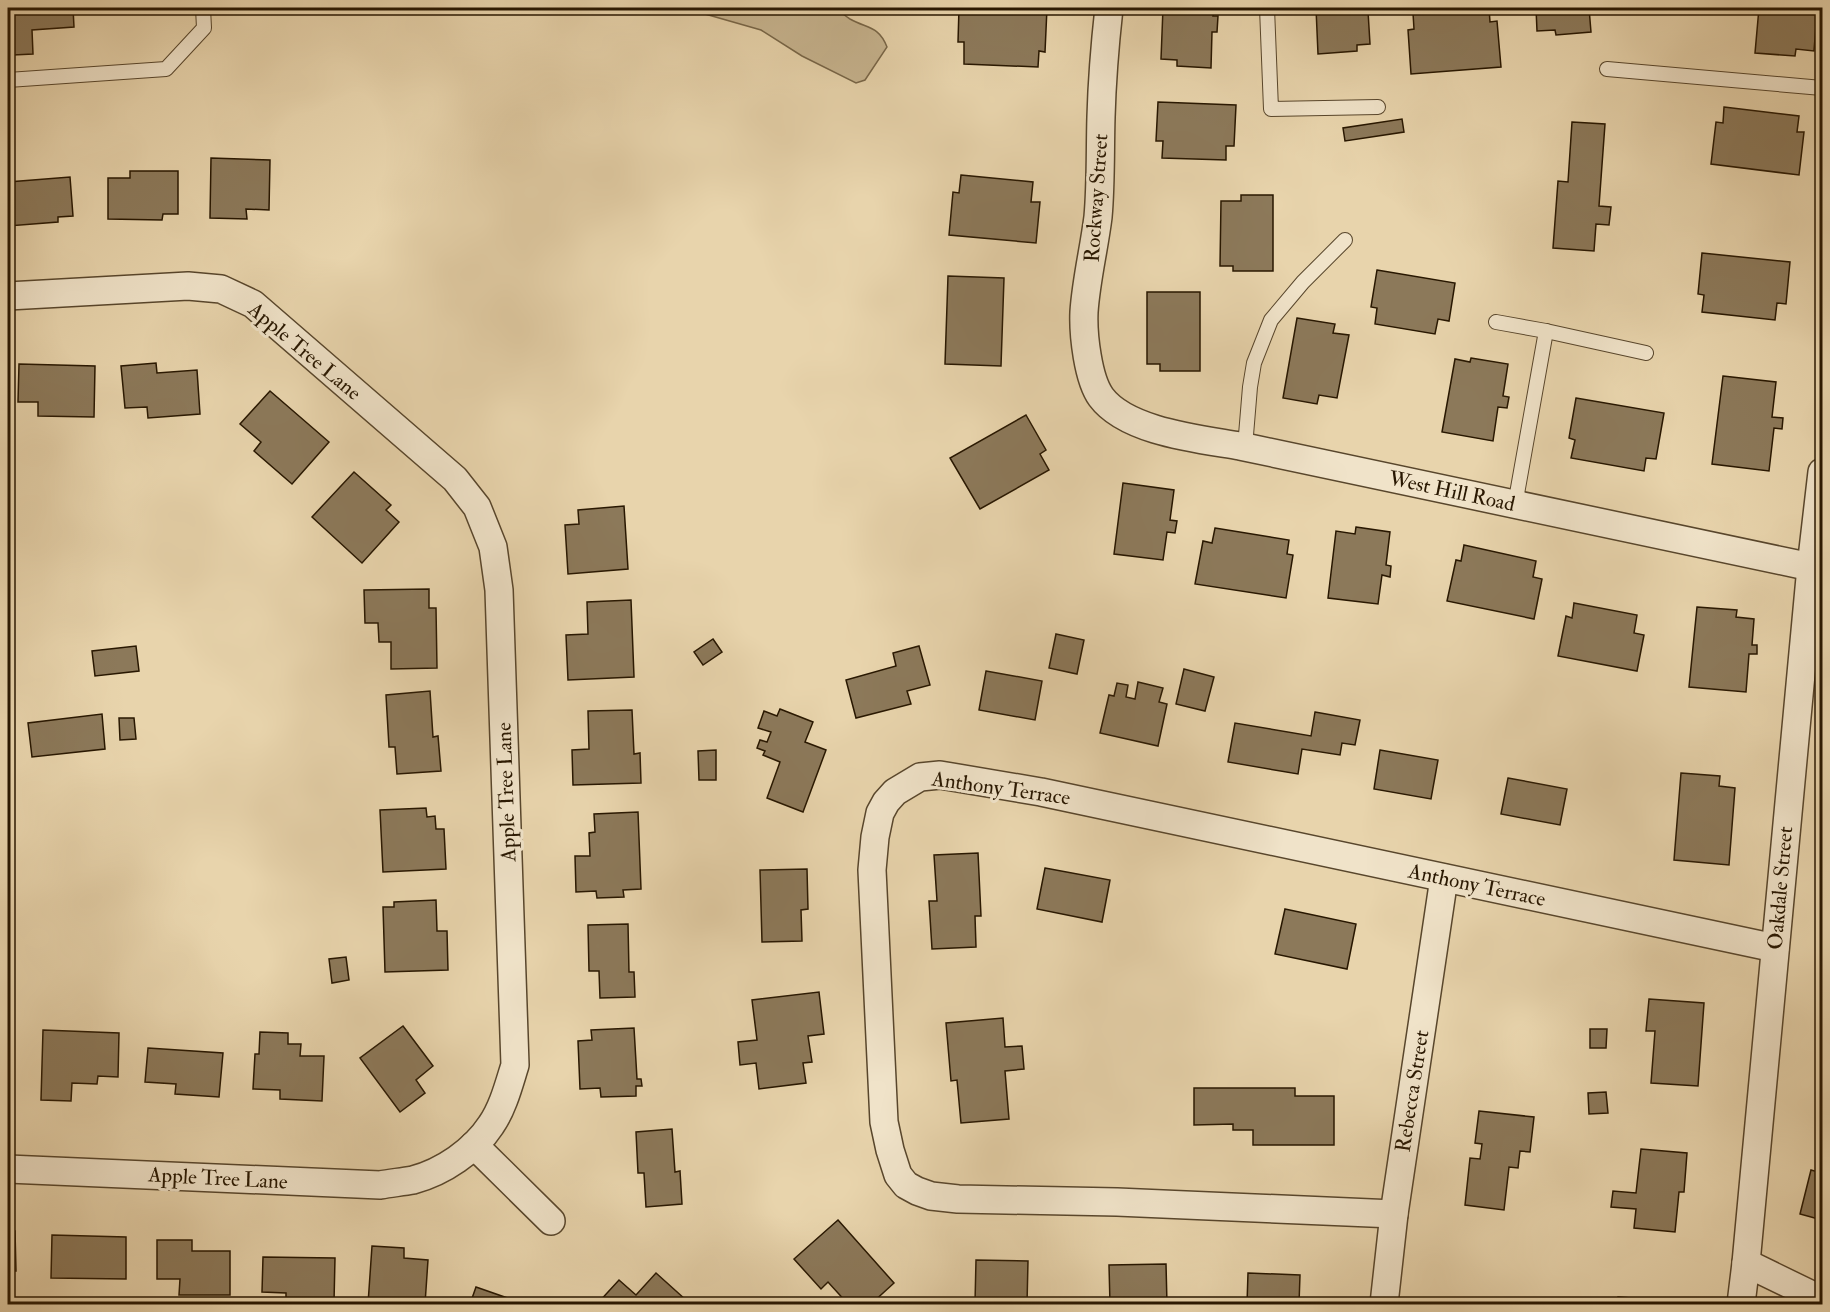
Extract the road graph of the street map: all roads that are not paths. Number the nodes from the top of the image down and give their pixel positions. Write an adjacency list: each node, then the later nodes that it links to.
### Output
1 (204, 8): 5 (lane)
2 (1108, 8): 13 (street, Rockway Street)
3 (1267, 8): 7 (lane)
4 (1607, 69): 6 (lane)
5 (8, 80)
6 (1822, 88)
7 (1378, 107)
8 (1345, 240): 14 (lane)
9 (8, 296): 20 (street, Apple Tree Lane)
10 (1496, 322): 11 (lane)
11 (1546, 331): 12 (lane); 16 (lane)
12 (1646, 353)
13 (1095, 386): 14 (street, West Hill Road)
14 (1245, 447): 16 (street, West Hill Road)
15 (1822, 472): 17 (street, Oakdale Street)
16 (1515, 505): 17 (street, West Hill Road)
17 (1817, 569): 19 (street, Oakdale Street)
18 (1444, 878): 19 (street, Anthony Terrace); 22 (street, Rebecca Street); 22 (street, Anthony Terrace)
19 (1774, 948): 24 (street, Oakdale Street)
20 (474, 1145): 21 (street, Apple Tree Lane); 23 (street)
21 (8, 1169)
22 (1394, 1214): 26 (street, Rebecca Street)
23 (551, 1221)
24 (1746, 1263): 25 (street); 27 (street, Oakdale Street)
25 (1822, 1300)
26 (1384, 1305)
27 (1741, 1305)

